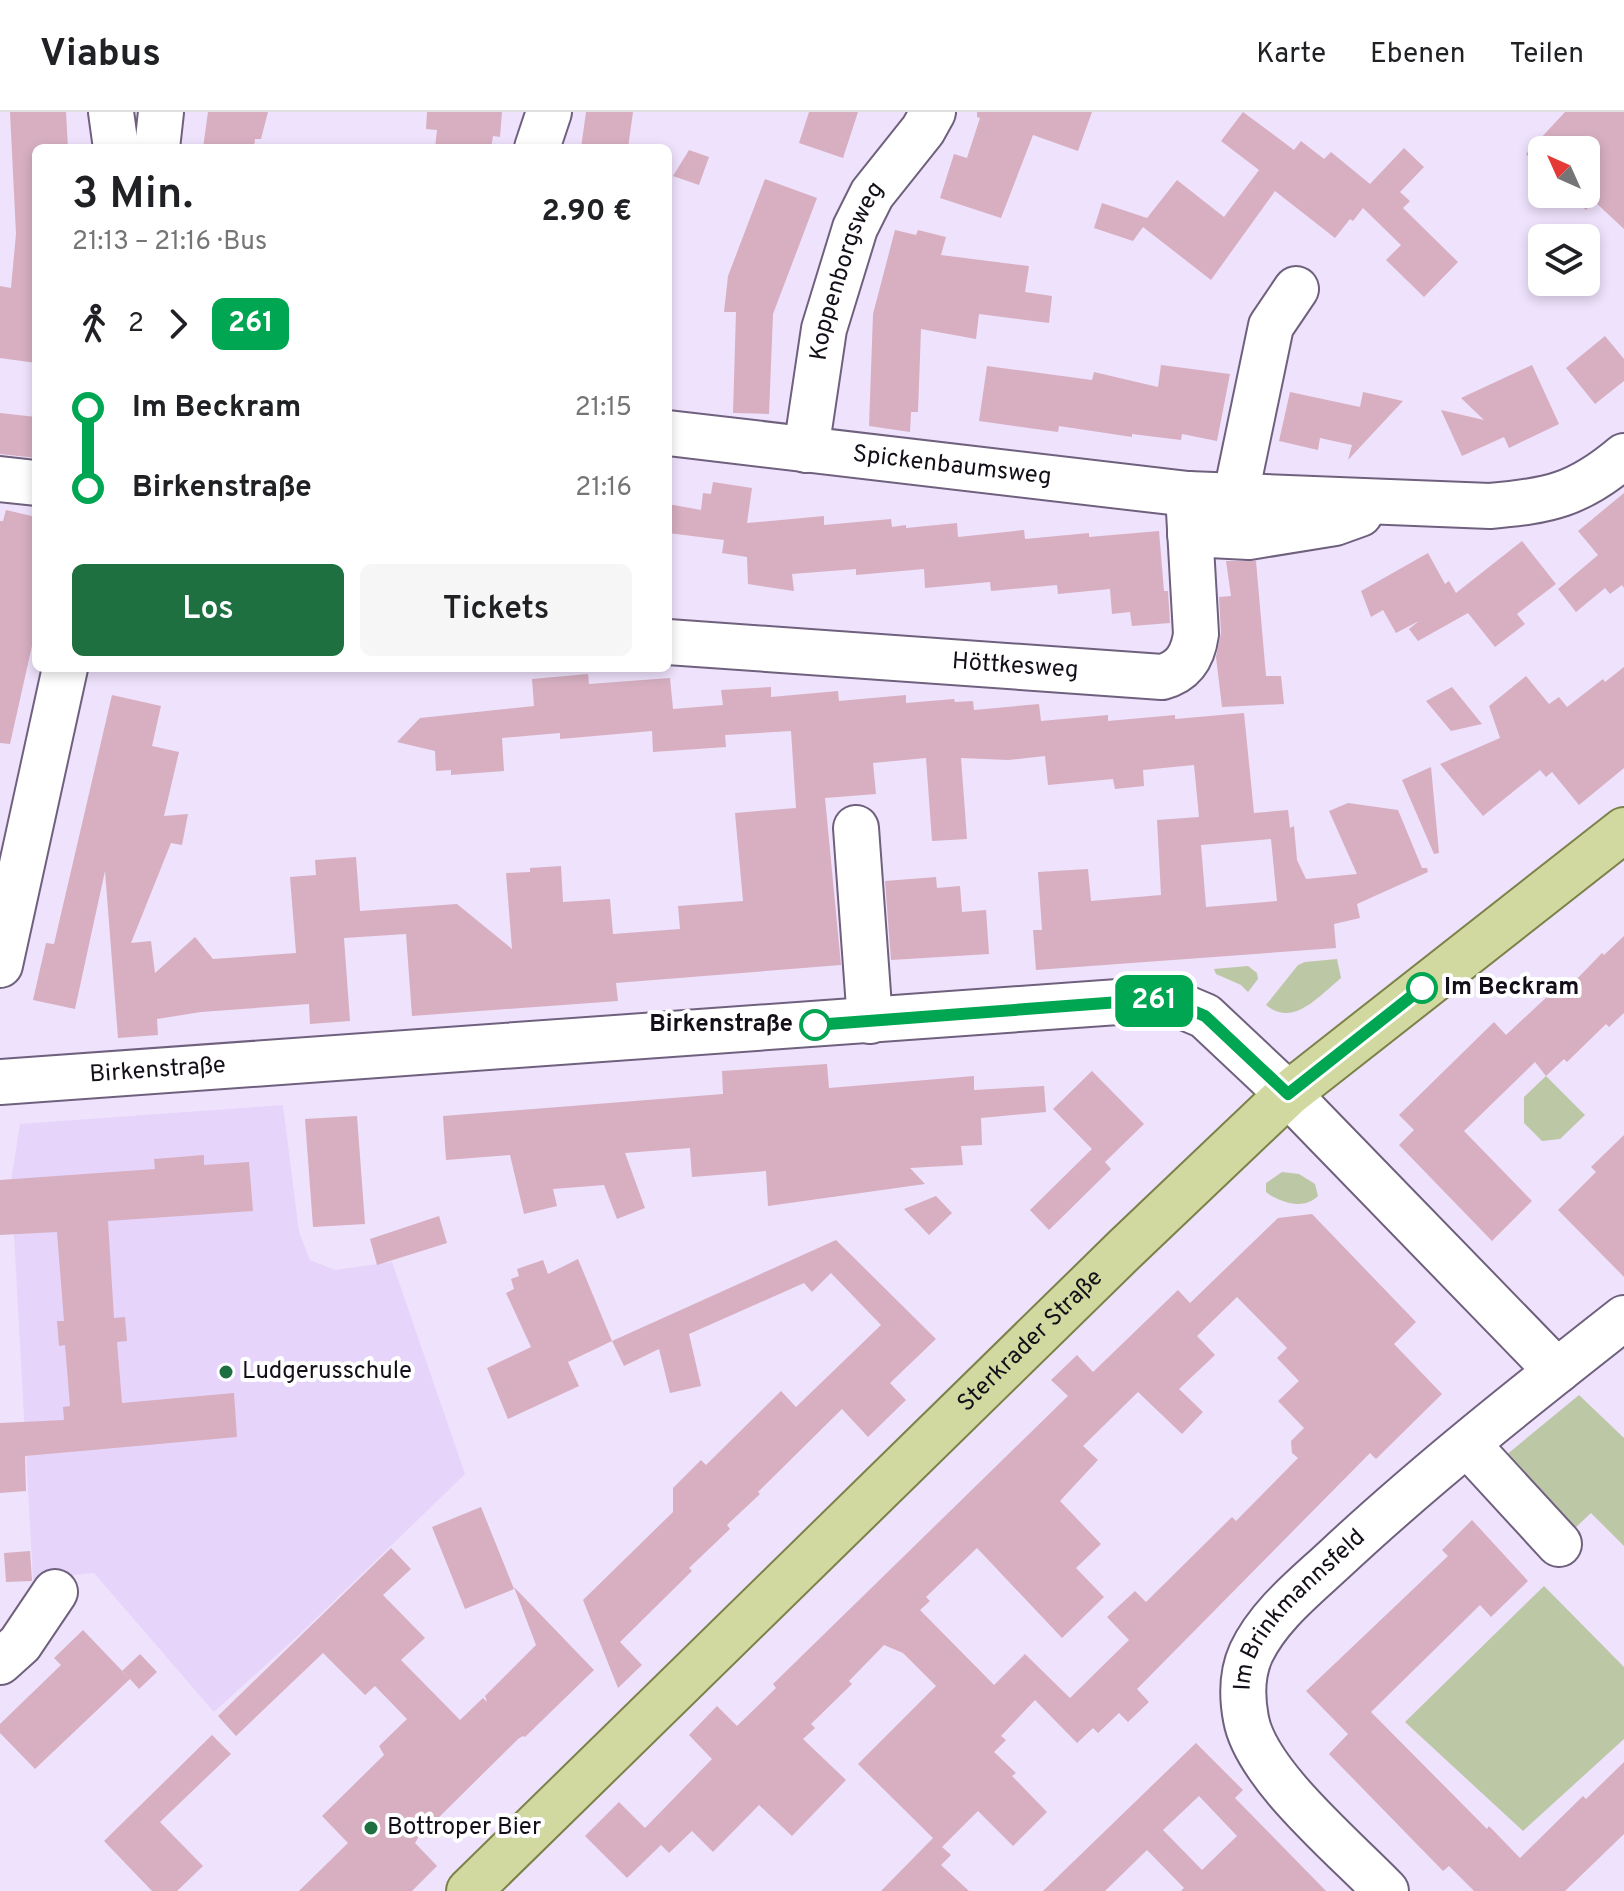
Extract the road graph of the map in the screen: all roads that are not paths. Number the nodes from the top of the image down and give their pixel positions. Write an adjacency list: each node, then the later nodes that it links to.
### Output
1 (111, 112): 5 (street)
2 (161, 112): 6 (street)
3 (549, 112): 7 (street)
4 (933, 112): 10 (street, Koppenborgsweg)
5 (115, 144)
6 (157, 144)
7 (538, 144)
8 (1296, 289): 14 (street)
9 (672, 433): 10 (street, Spickenbaumsweg)
10 (806, 450): 16 (street, Spickenbaumsweg)
11 (1624, 456): 15 (street, Spickenbaumsweg)
12 (0, 479): 13 (street)
13 (32, 483)
14 (1236, 494): 15 (street, Spickenbaumsweg); 16 (street, Spickenbaumsweg)
15 (1395, 502): 16 (street)
16 (1189, 514): 17 (street, Höttkesweg)
17 (672, 642)
18 (64, 672): 21 (street)
19 (856, 828): 22 (street)
20 (1624, 830): 24 (main road, Sterkrader Straße)
21 (0, 965)
22 (870, 1021): 23 (street, Birkenstraße); 24 (street, Birkenstraße)
23 (0, 1082)
24 (1288, 1094): 26 (street); 31 (main road, Sterkrader Straße)
25 (1624, 1318): 26 (street, Im Brinkmannsfeld)
26 (1557, 1371): 27 (street, Im Brinkmannsfeld)
27 (1468, 1445): 28 (street); 32 (street, Im Brinkmannsfeld)
28 (1559, 1544)
29 (55, 1592): 30 (street)
30 (0, 1662)
31 (481, 1887)
32 (1386, 1891)

